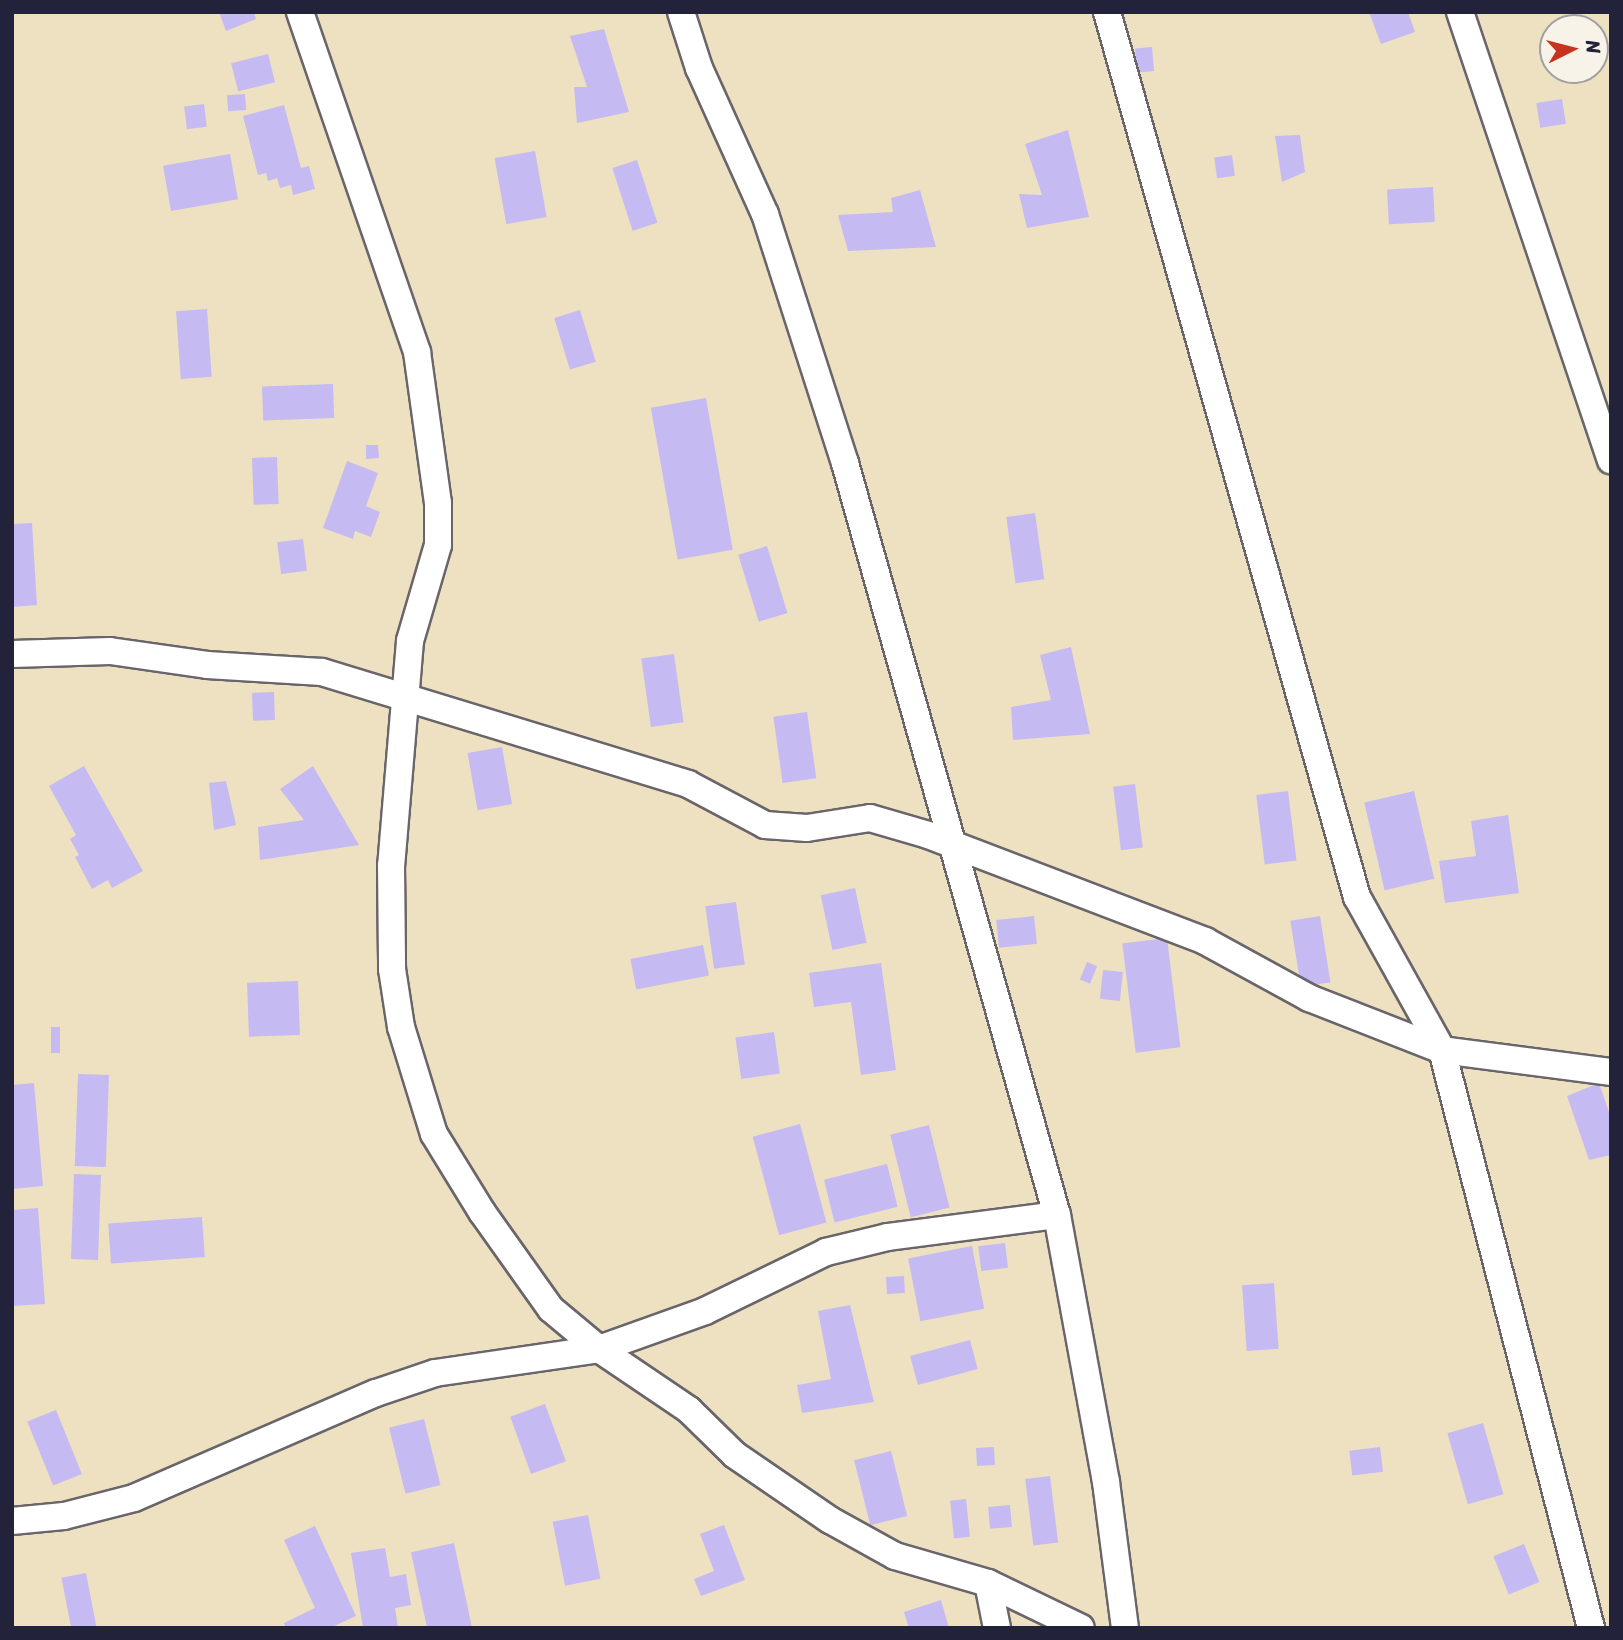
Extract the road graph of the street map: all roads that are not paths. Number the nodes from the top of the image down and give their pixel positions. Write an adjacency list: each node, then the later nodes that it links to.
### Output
1 (300, 12): 7 (street)
2 (681, 12): 8 (street)
3 (1107, 12): 9 (street)
4 (1460, 12): 5 (street)
5 (1611, 460)
6 (12, 654): 7 (street)
7 (404, 695): 8 (street); 12 (street)
8 (955, 845): 9 (street); 11 (street)
9 (1442, 1050): 10 (street); 18 (street)
10 (1611, 1072)
11 (1057, 1215): 12 (street); 17 (street)
12 (598, 1349): 13 (street); 14 (street)
13 (12, 1521)
14 (988, 1583): 15 (street); 16 (street)
15 (997, 1628)
16 (1081, 1628)
17 (1125, 1628)
18 (1591, 1628)

